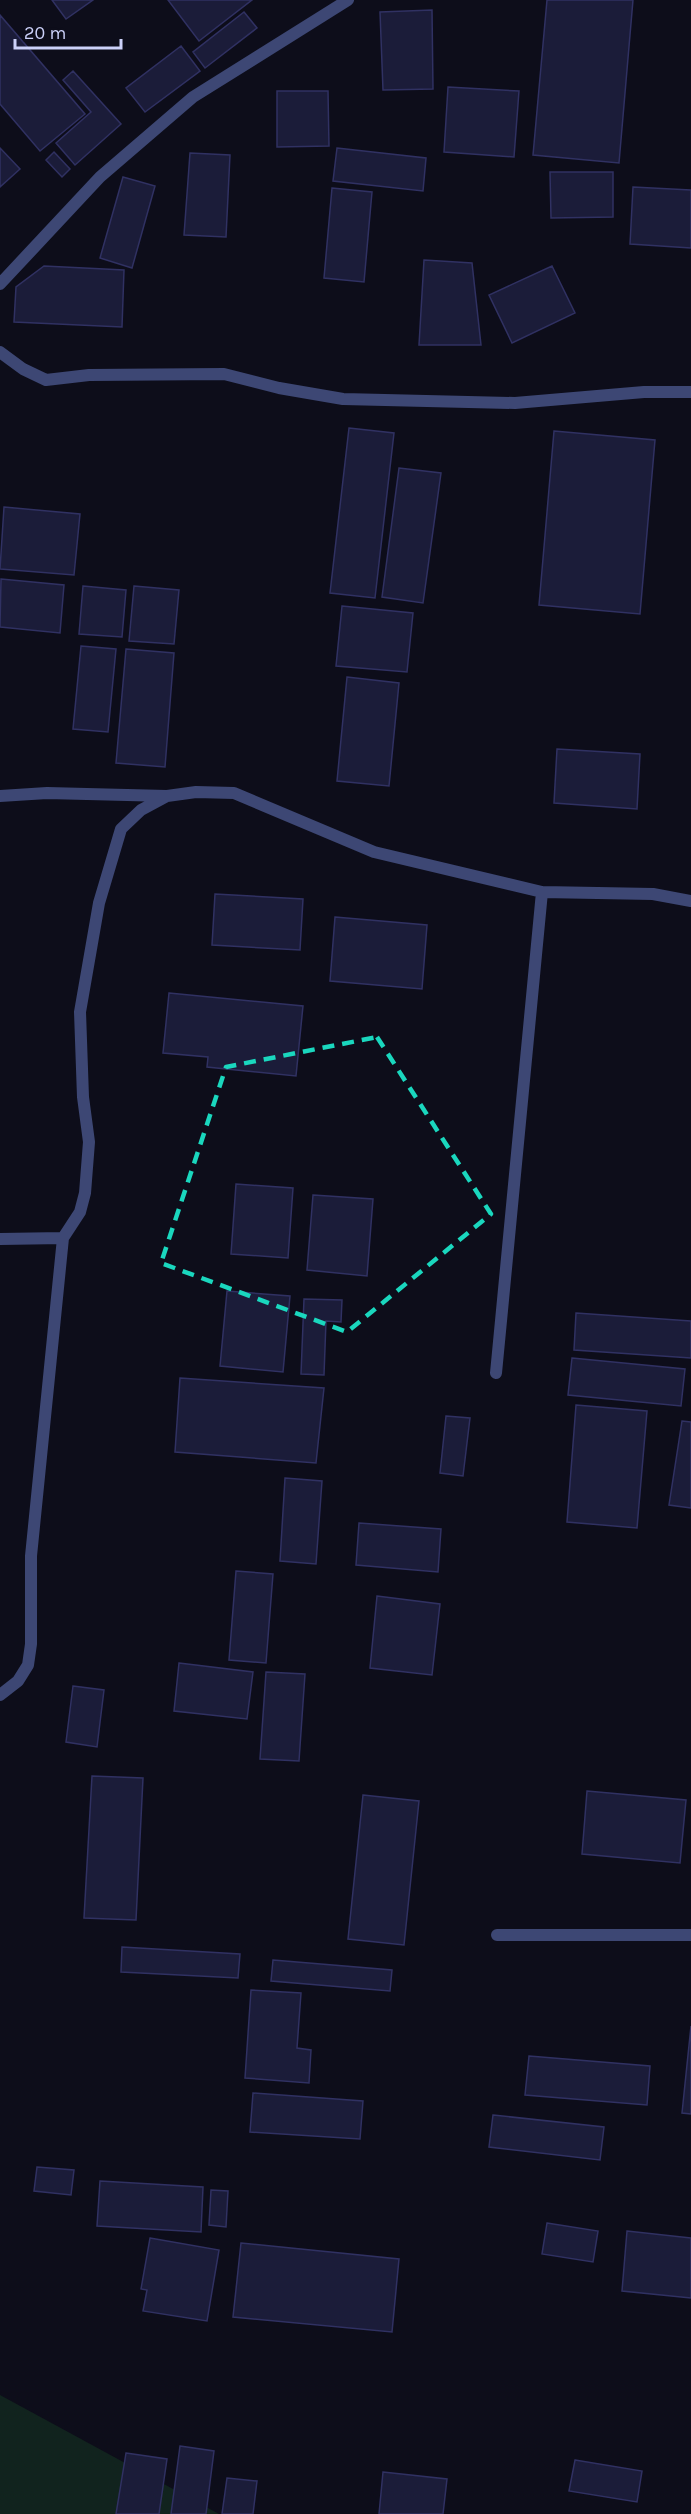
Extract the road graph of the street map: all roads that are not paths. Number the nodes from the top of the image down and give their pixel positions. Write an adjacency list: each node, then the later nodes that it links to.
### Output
1 (348, 0): 2 (street)
2 (0, 284)
3 (0, 352): 4 (street)
4 (691, 392)
5 (0, 796): 6 (street)
6 (167, 796): 7 (street); 9 (street)
7 (542, 892): 8 (street); 11 (street)
8 (691, 901)
9 (63, 1238): 10 (street); 12 (street)
10 (0, 1239)
11 (496, 1373)
12 (0, 1695)
13 (497, 1935): 14 (street)
14 (691, 1935)

